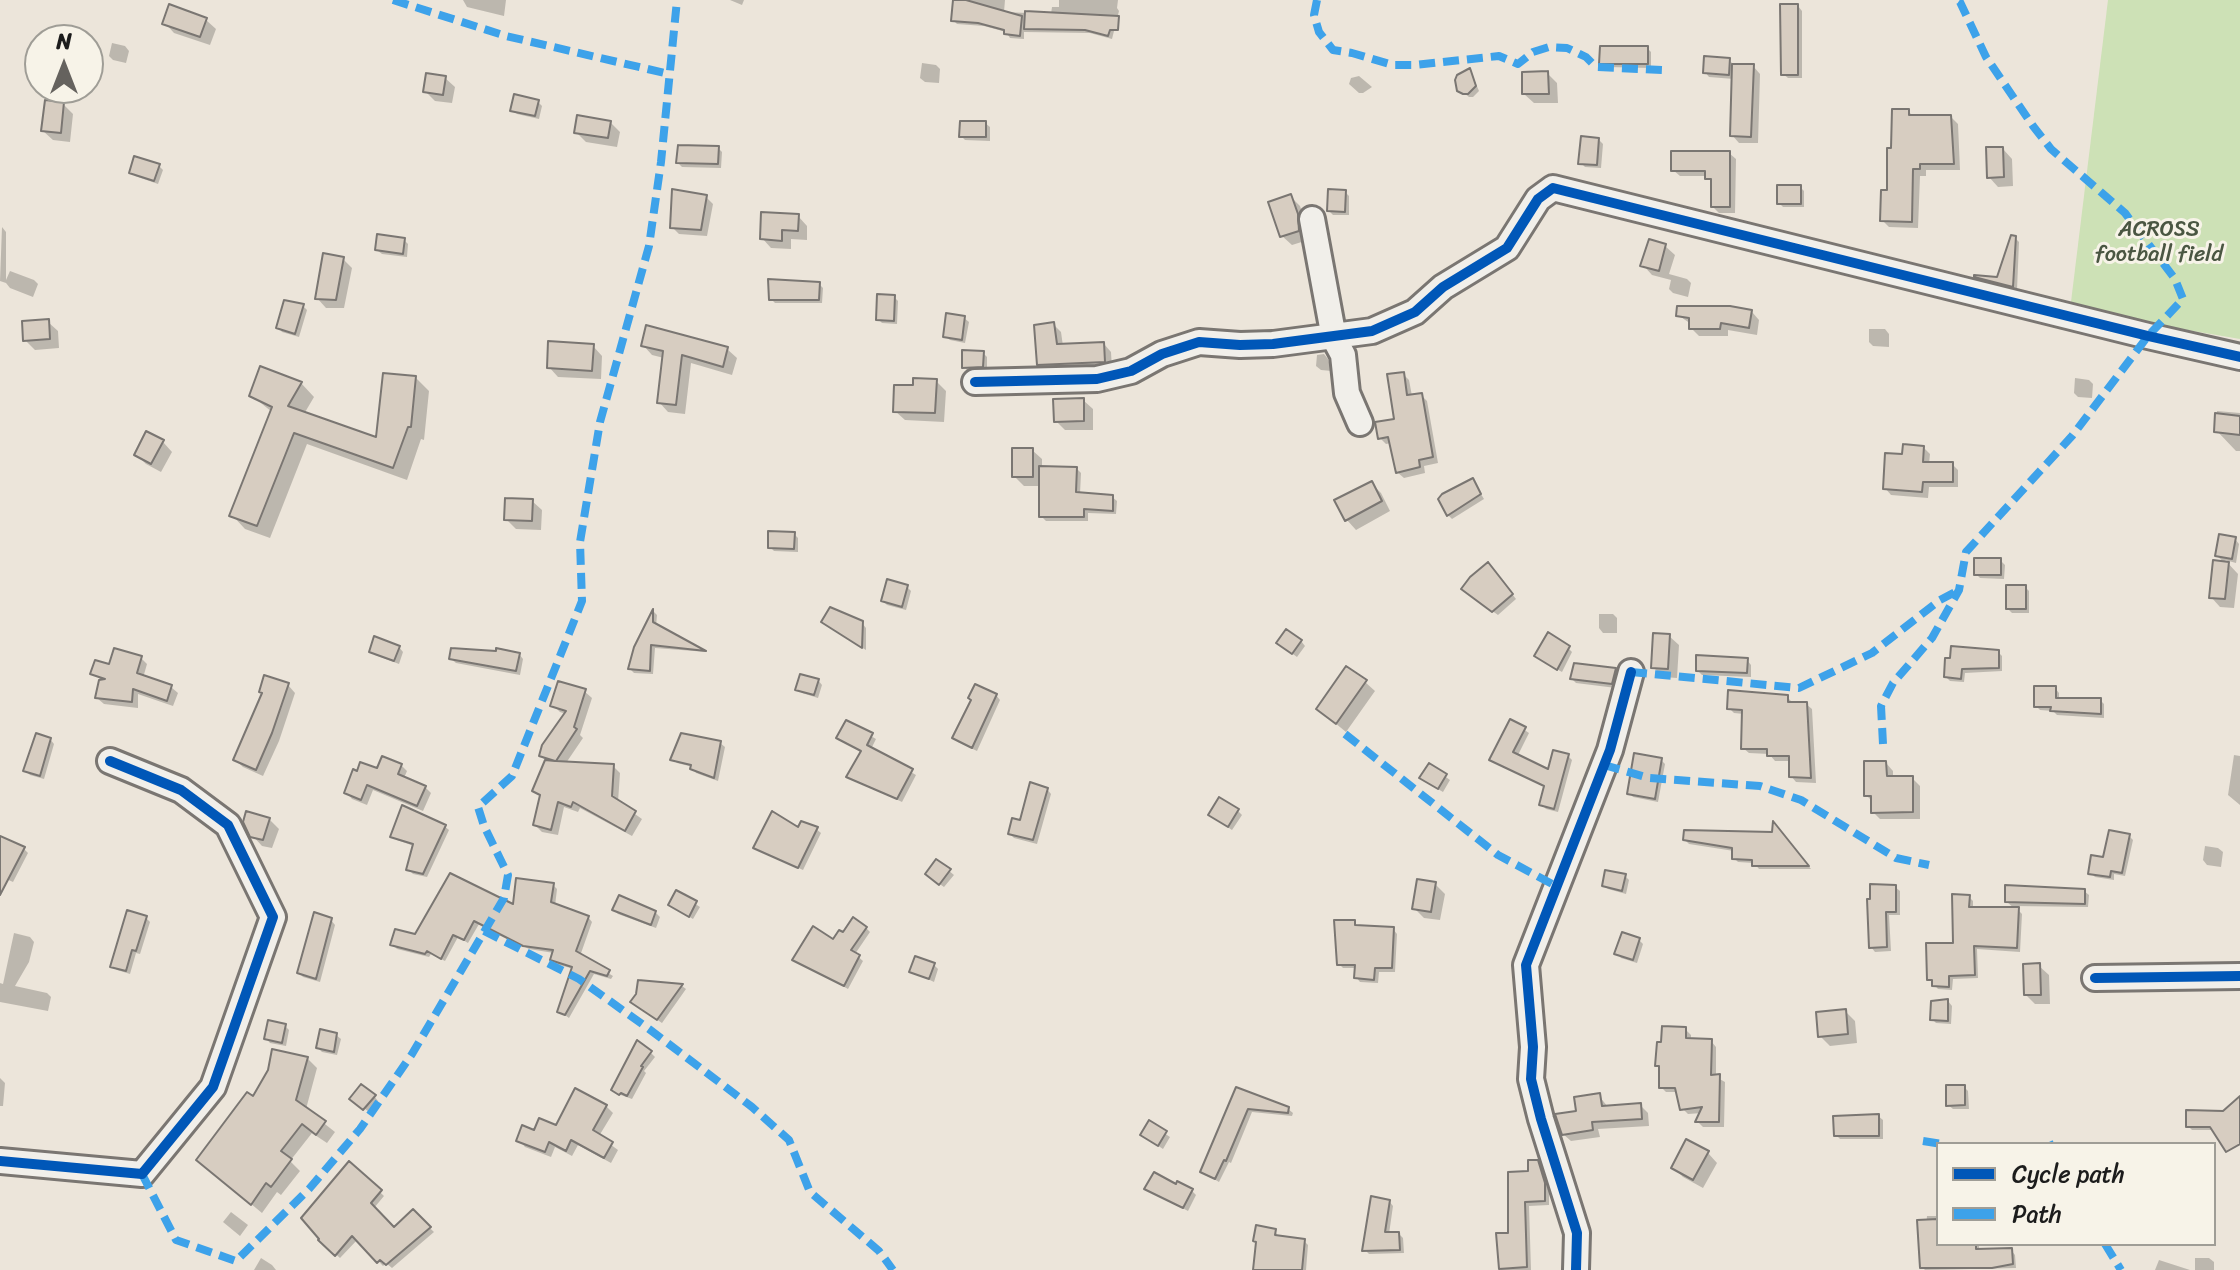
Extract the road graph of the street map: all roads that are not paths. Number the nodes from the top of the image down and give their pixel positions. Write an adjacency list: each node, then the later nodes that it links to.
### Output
1 (1312, 219): 2 (street)
2 (1334, 338): 3 (street); 4 (street); 5 (street)
3 (2240, 357)
4 (975, 382)
5 (1360, 423)
6 (1631, 672): 11 (street)
7 (110, 761): 10 (street)
8 (2240, 976): 9 (street)
9 (2095, 978)
10 (0, 1161)
11 (1576, 1270)

